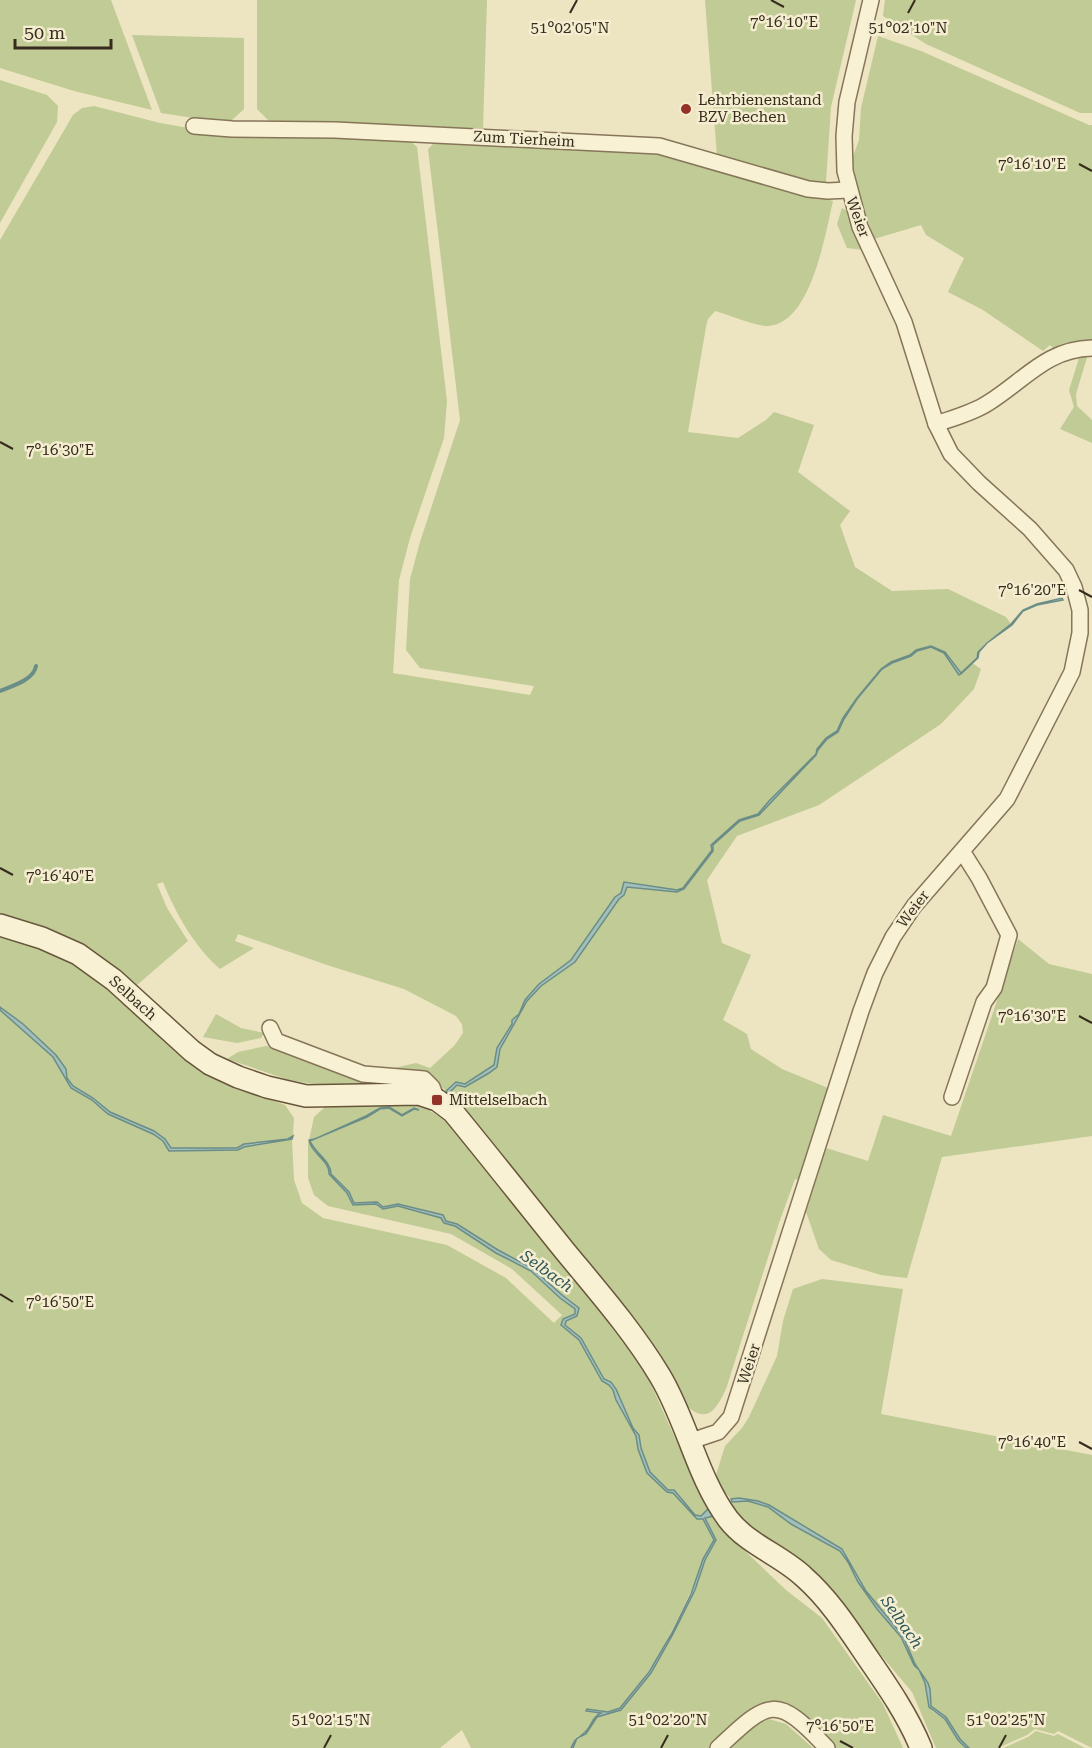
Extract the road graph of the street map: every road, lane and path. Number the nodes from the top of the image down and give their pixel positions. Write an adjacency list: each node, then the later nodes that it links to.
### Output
1 (871, 0): 3 (street, Weier)
2 (194, 126): 3 (street, Zum Tierheim)
3 (848, 190): 5 (street, Weier)
4 (1092, 348): 5 (street)
5 (936, 424): 6 (street, Weier)
6 (962, 851): 9 (street); 11 (street, Weier)
7 (0, 925): 10 (street, Selbach)
8 (270, 1028): 10 (street)
9 (952, 1098)
10 (437, 1100): 11 (street)
11 (691, 1441): 14 (street)
12 (718, 1748): 13 (street)
13 (827, 1748)
14 (921, 1748)

